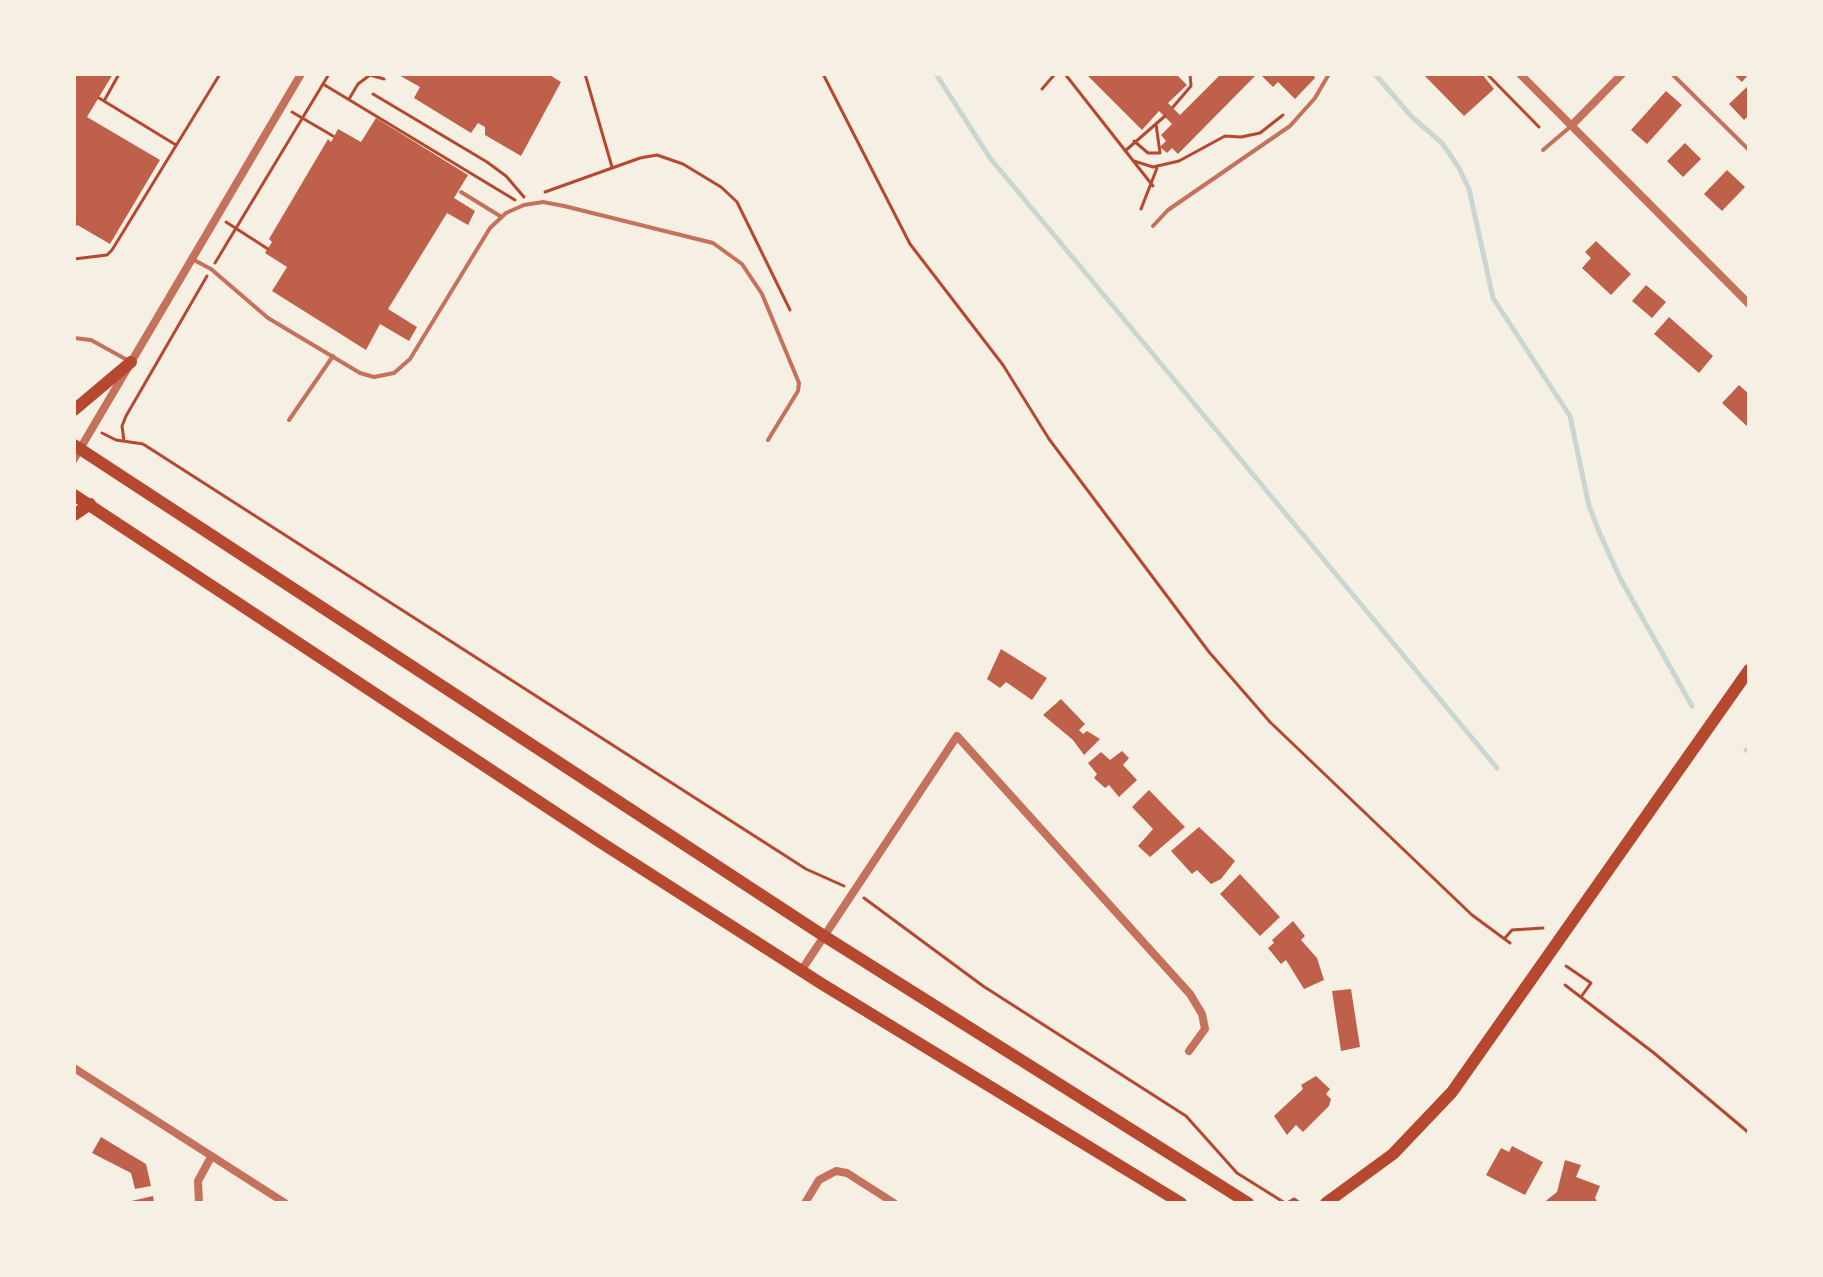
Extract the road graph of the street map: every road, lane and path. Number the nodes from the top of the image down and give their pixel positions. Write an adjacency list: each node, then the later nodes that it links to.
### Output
1 (119, 74): 21 (path)
2 (220, 74): 32 (path)
3 (301, 74): 22 (street)
4 (329, 74): 16 (path)
5 (585, 74): 38 (path)
6 (823, 74): 70 (path)
7 (1055, 74): 17 (path)
8 (1065, 74): 35 (path)
9 (1190, 74): 23 (path)
10 (1329, 74): 46 (lane)
11 (1487, 74): 29 (path)
12 (1520, 74): 28 (street)
13 (1622, 74): 28 (street)
14 (1672, 74): 34 (lane)
15 (384, 79): 20 (path)
16 (323, 84): 20 (path); 26 (path)
17 (1042, 89)
18 (373, 94): 42 (path)
19 (99, 98): 21 (path)
20 (349, 99): 42 (path)
21 (104, 101): 32 (path)
22 (282, 106): 26 (path); 44 (street)
23 (1173, 107)
24 (1283, 115): 37 (path)
25 (1165, 116): 27 (path)
26 (302, 118): 30 (path); 47 (path)
27 (1156, 124): 31 (path); 31 (path)
28 (1572, 125): 33 (lane); 52 (street)
29 (1539, 127)
30 (333, 136)
31 (1134, 141): 35 (path)
32 (176, 145): 50 (path)
33 (1543, 150)
34 (1749, 150)
35 (1125, 151): 36 (path)
36 (1134, 161): 37 (path); 39 (path)
37 (1157, 166): 39 (path)
38 (612, 167): 41 (path); 53 (path)
39 (1153, 186): 43 (path)
40 (461, 192): 45 (lane)
41 (539, 194)
42 (528, 205): 45 (lane); 60 (lane)
43 (1141, 209)
44 (216, 216): 47 (path); 49 (street)
45 (500, 217): 55 (lane)
46 (1153, 226)
47 (236, 229): 48 (path); 51 (path)
48 (268, 249)
49 (191, 258): 51 (lane); 56 (street)
50 (74, 259)
51 (211, 269): 55 (lane); 61 (path)
52 (1749, 304)
53 (790, 310)
54 (74, 338): 56 (lane)
55 (333, 356): 58 (lane)
56 (131, 362): 57 (main road); 59 (street)
57 (74, 410)
58 (289, 420)
59 (93, 428): 61 (path); 62 (street)
60 (768, 440)
61 (124, 441): 67 (path)
62 (76, 451): 69 (main road)
63 (74, 495): 64 (main road)
64 (90, 504): 65 (main road); 73 (main road)
65 (74, 515)
66 (1749, 670): 88 (main road)
67 (854, 891): 69 (street); 76 (street); 86 (path)
68 (1543, 928): 70 (path)
69 (824, 936): 73 (street); 80 (main road)
70 (1504, 939): 71 (path)
71 (1510, 943)
72 (1566, 966): 75 (path)
73 (801, 971): 85 (main road)
74 (1565, 985): 75 (path)
75 (1581, 997): 78 (path)
76 (1189, 1051)
77 (74, 1068): 79 (street)
78 (1749, 1133)
79 (211, 1157): 81 (street); 82 (street)
80 (1243, 1200)
81 (199, 1203)
82 (285, 1203)
83 (805, 1203): 84 (street)
84 (894, 1203)
85 (1181, 1203)
86 (1286, 1203): 87 (path)
87 (1300, 1203)
88 (1326, 1203)

